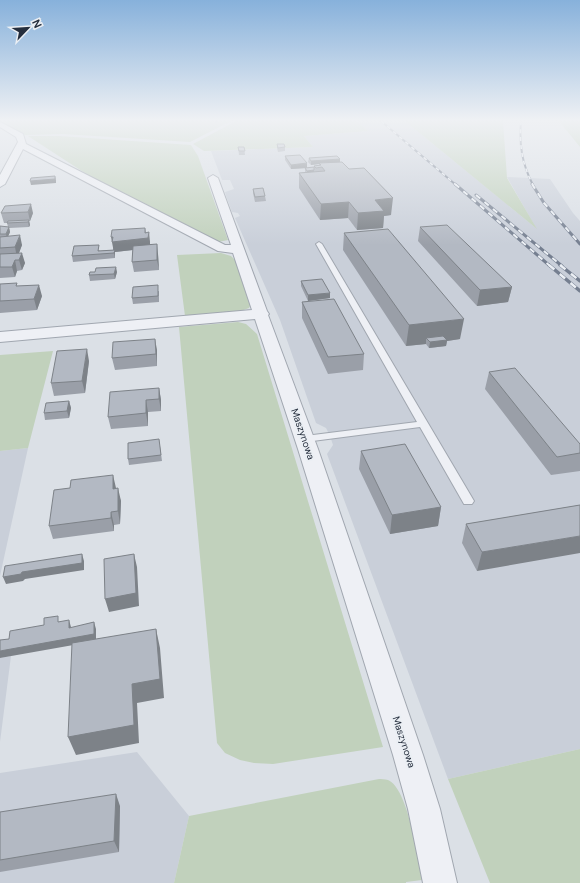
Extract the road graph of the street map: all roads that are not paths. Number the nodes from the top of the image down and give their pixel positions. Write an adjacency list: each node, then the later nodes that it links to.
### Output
1 (12, 162): 4 (street)
2 (57, 162): 6 (street)
3 (213, 178): 6 (street, Maszynowa)
4 (0, 184)
5 (319, 244): 9 (lane)
6 (237, 250): 7 (street, Maszynowa)
7 (262, 314): 8 (street); 10 (street, Maszynowa)
8 (0, 337)
9 (424, 424): 10 (lane); 11 (lane)
10 (305, 439): 12 (street, Maszynowa)
11 (468, 501)
12 (440, 883)

